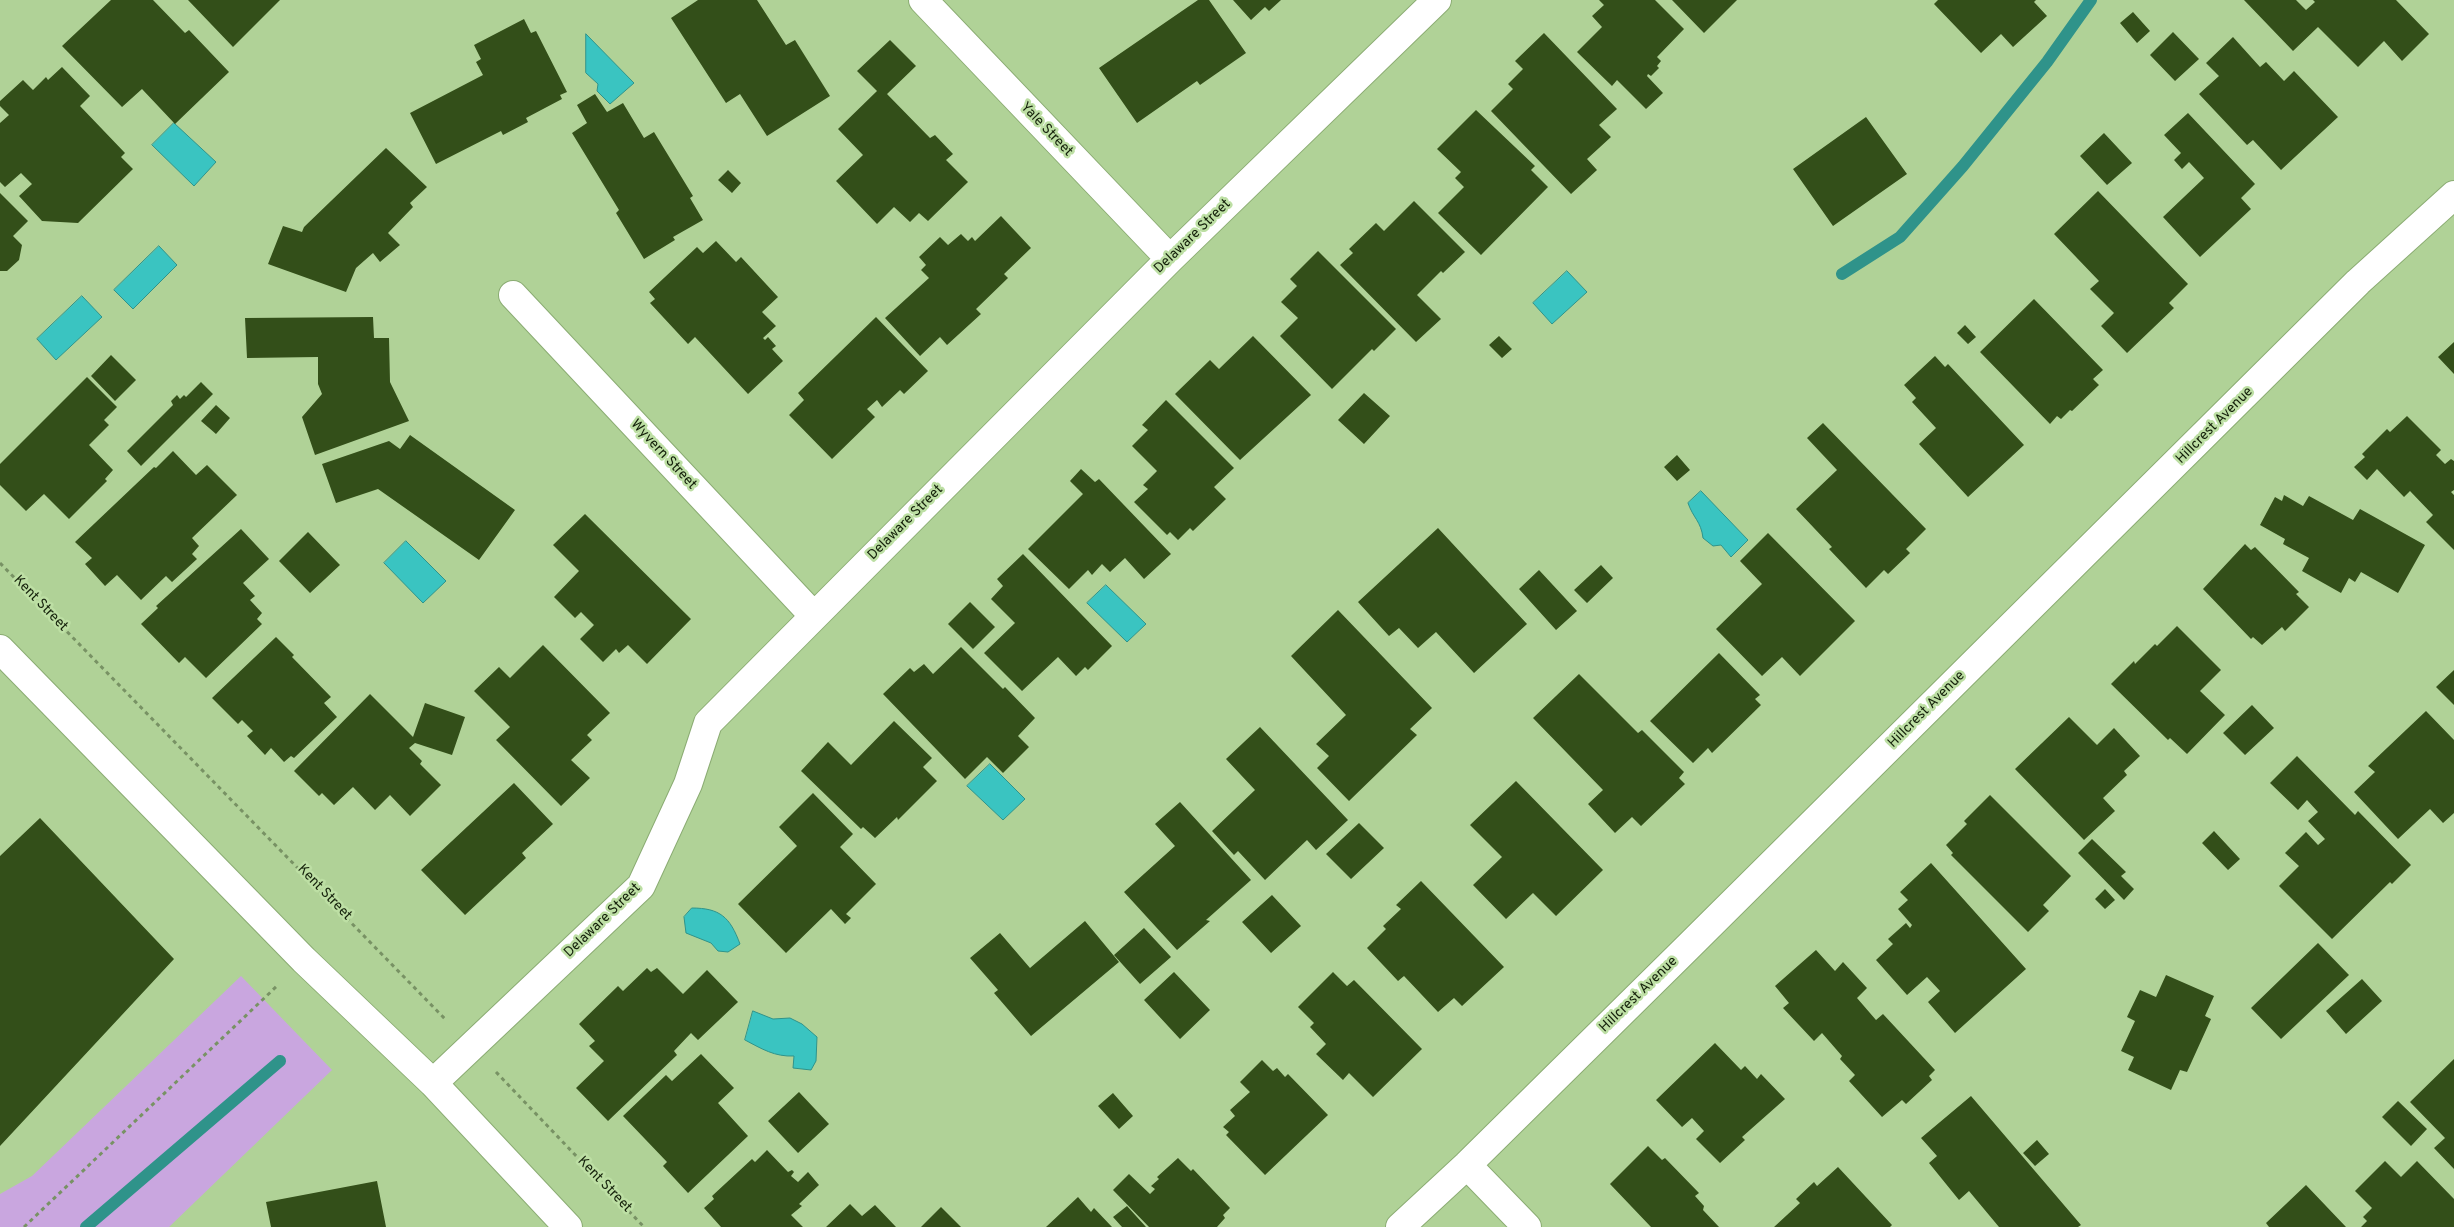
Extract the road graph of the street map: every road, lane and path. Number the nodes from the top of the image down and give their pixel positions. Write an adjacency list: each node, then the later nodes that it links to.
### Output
1 (923, 0): 4 (street, Yale Street)
2 (1437, 0): 4 (street, Delaware Street)
3 (2454, 195): 12 (street, Hillcrest Avenue)
4 (1170, 259): 7 (street, Delaware Street)
5 (513, 295): 7 (street, Wyvern Street)
6 (0, 563): 10 (path, Kent Street)
7 (813, 615): 10 (street, Delaware Street)
8 (0, 649): 9 (street)
9 (304, 960): 11 (street); 13 (path)
10 (470, 1046): 11 (street, Delaware Street); 15 (path, Kent Street)
11 (433, 1083): 14 (street)
12 (1467, 1165): 16 (street, Hillcrest Avenue); 17 (street)
13 (24, 1227)
14 (568, 1227)
15 (644, 1227)
16 (1400, 1227)
17 (1527, 1227)

